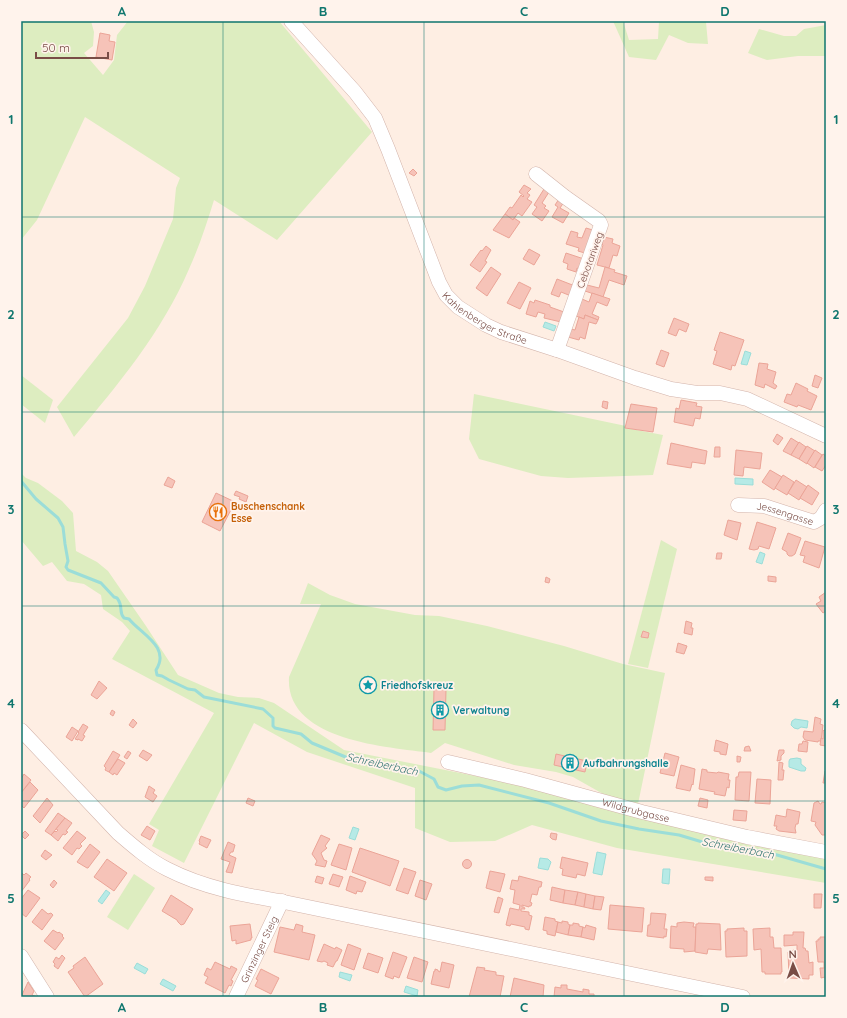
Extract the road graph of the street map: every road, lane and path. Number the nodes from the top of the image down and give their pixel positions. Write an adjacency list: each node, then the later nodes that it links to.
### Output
1 (291, 21): 3 (street, Kahlenberger Straße)
2 (536, 174): 3 (street, Cebotariweg)
3 (557, 350): 4 (street, Kahlenberger Straße)
4 (826, 436)
5 (738, 505): 6 (street, Jessengasse)
6 (826, 510)
7 (21, 730): 10 (street)
8 (448, 762): 9 (street, Wildgrubgasse)
9 (826, 852)
10 (282, 901): 13 (street, Grinzinger Steig); 14 (street)
11 (21, 956): 12 (street)
12 (47, 997)
13 (236, 997)
14 (744, 997)

